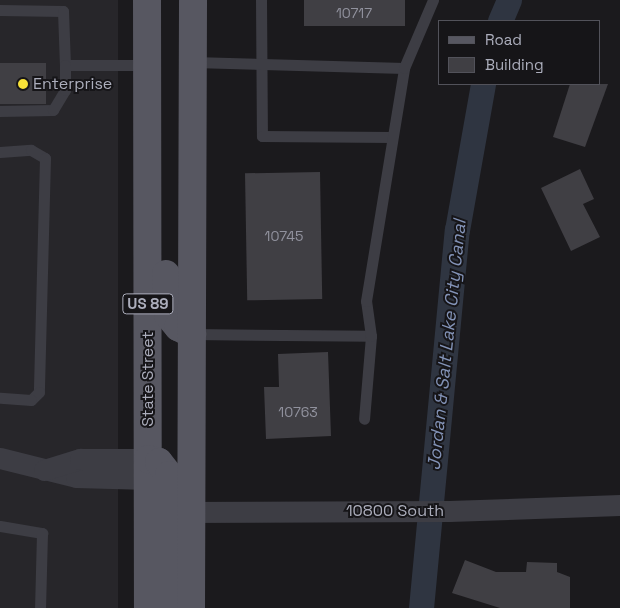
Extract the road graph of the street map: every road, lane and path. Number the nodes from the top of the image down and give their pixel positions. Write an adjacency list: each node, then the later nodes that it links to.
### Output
1 (147, 0): 10 (main road, State Street / US 89)
2 (160, 0): 15 (main road)
3 (193, 0): 7 (main road, US 89)
4 (261, 0): 8 (lane)
5 (433, 0): 11 (lane)
6 (0, 10): 9 (lane)
7 (192, 62): 8 (lane); 15 (main road, US 89)
8 (260, 64): 11 (lane); 13 (lane)
9 (65, 65): 10 (lane); 12 (lane)
10 (148, 65): 20 (main road, State Street / US 89)
11 (404, 68): 13 (lane)
12 (0, 110)
13 (392, 137): 16 (lane)
14 (0, 152): 17 (lane)
15 (192, 334): 16 (lane); 22 (main road, US 89)
16 (371, 336): 18 (lane)
17 (0, 398)
18 (364, 419)
19 (0, 458): 20 (street)
20 (148, 469): 22 (main road); 25 (main road, State Street / US 89)
21 (620, 505): 22 (street, 10800 South)
22 (180, 512): 26 (main road); 27 (main road, US 89)
23 (0, 526): 24 (lane)
24 (40, 608)
25 (148, 608)
26 (169, 608)
27 (191, 608)

